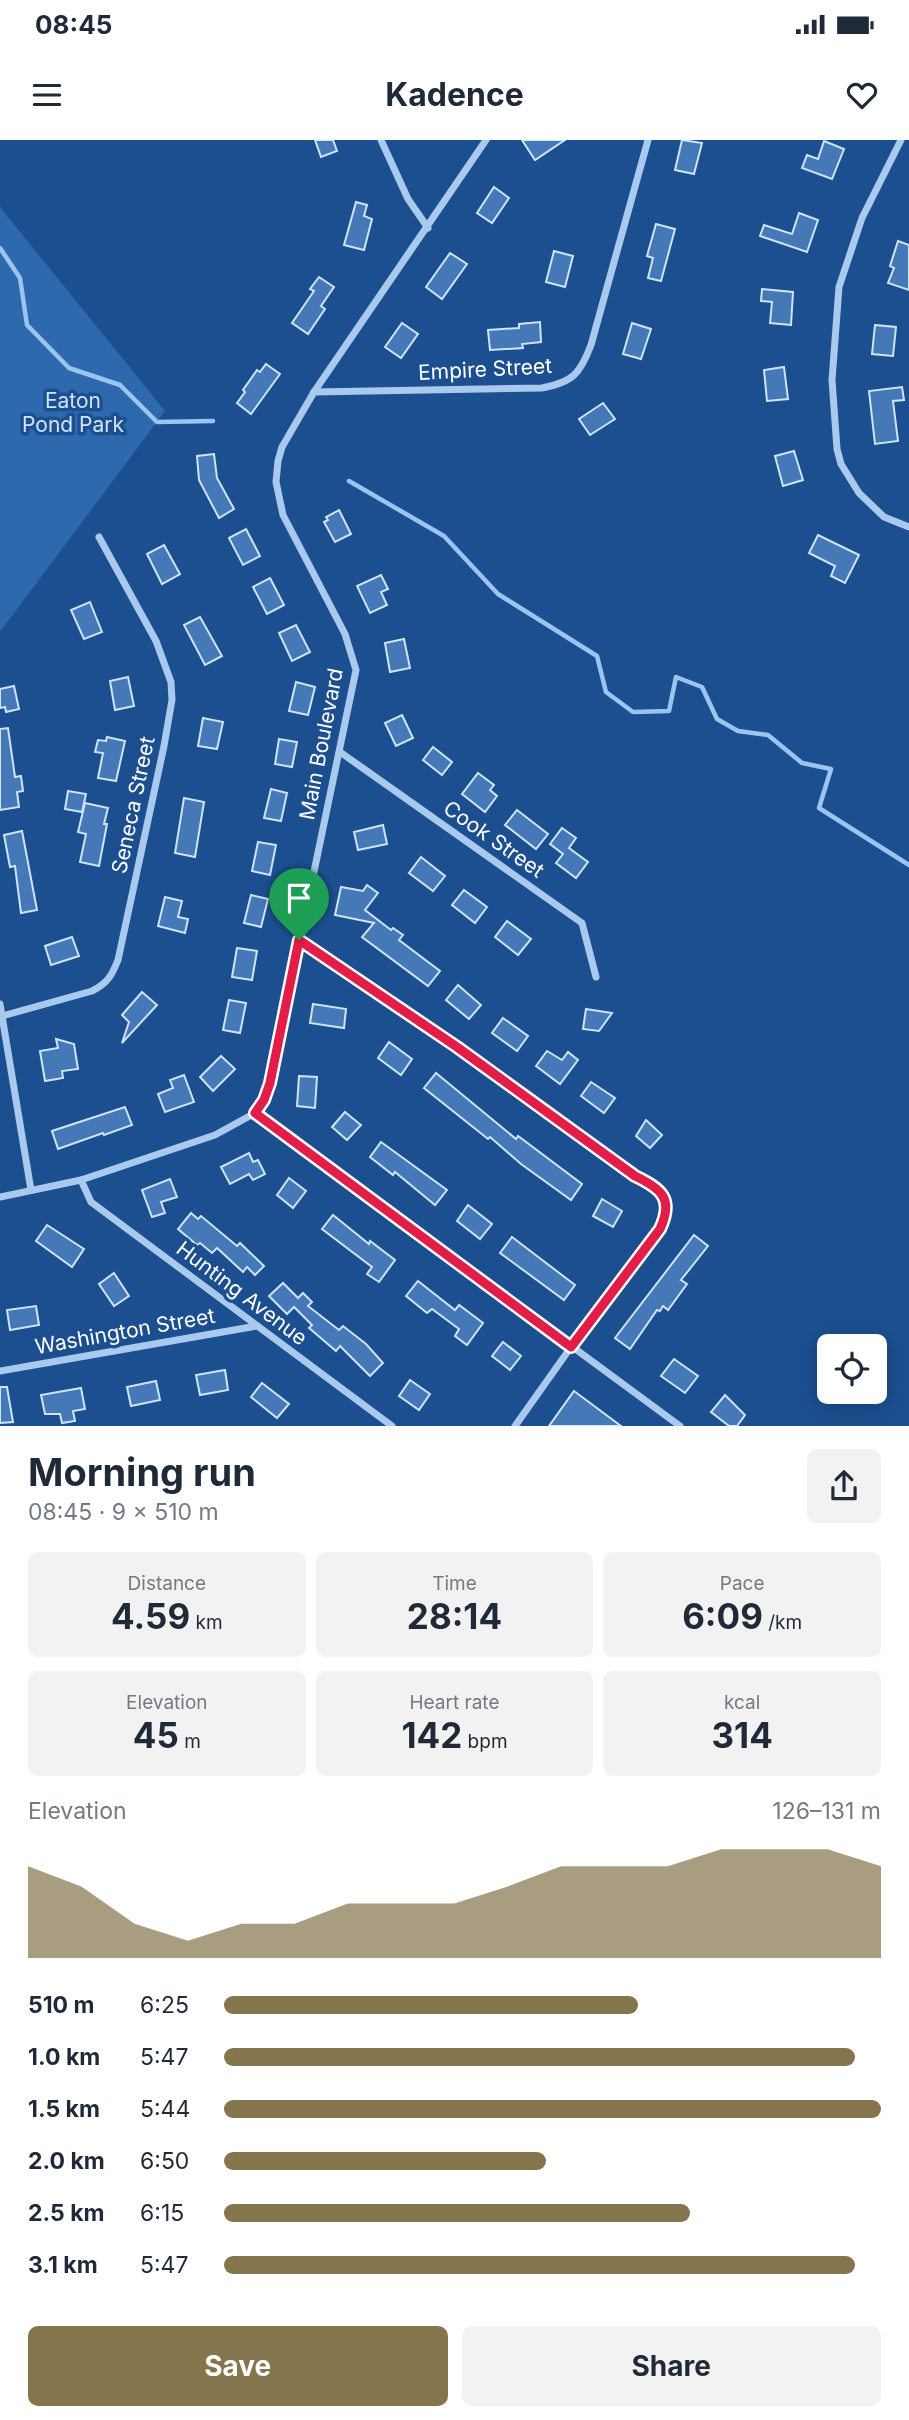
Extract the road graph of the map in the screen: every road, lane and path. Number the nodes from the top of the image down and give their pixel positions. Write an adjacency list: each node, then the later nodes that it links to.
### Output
1 (382, 140): 5 (street)
2 (486, 140): 5 (street, Main Boulevard)
3 (648, 140): 6 (street, Empire Street)
4 (901, 140): 7 (street)
5 (428, 228): 6 (street, Main Boulevard)
6 (314, 392): 9 (street, Main Boulevard)
7 (909, 527)
8 (99, 537): 13 (street, Seneca Street)
9 (340, 752): 10 (street, Main Boulevard); 11 (street, Cook Street)
10 (299, 940): 14 (street, Main Boulevard); 19 (street)
11 (596, 977)
12 (0, 1004): 13 (street)
13 (2, 1016): 16 (street)
14 (255, 1113): 15 (street); 19 (street)
15 (81, 1180): 16 (street); 18 (street, Hunting Avenue)
16 (31, 1190): 17 (street)
17 (0, 1196)
18 (257, 1326): 20 (street, Washington Street); 21 (street, Hunting Avenue)
19 (571, 1347): 22 (street); 23 (street)
20 (0, 1371)
21 (391, 1426)
22 (515, 1426)
23 (680, 1426)

